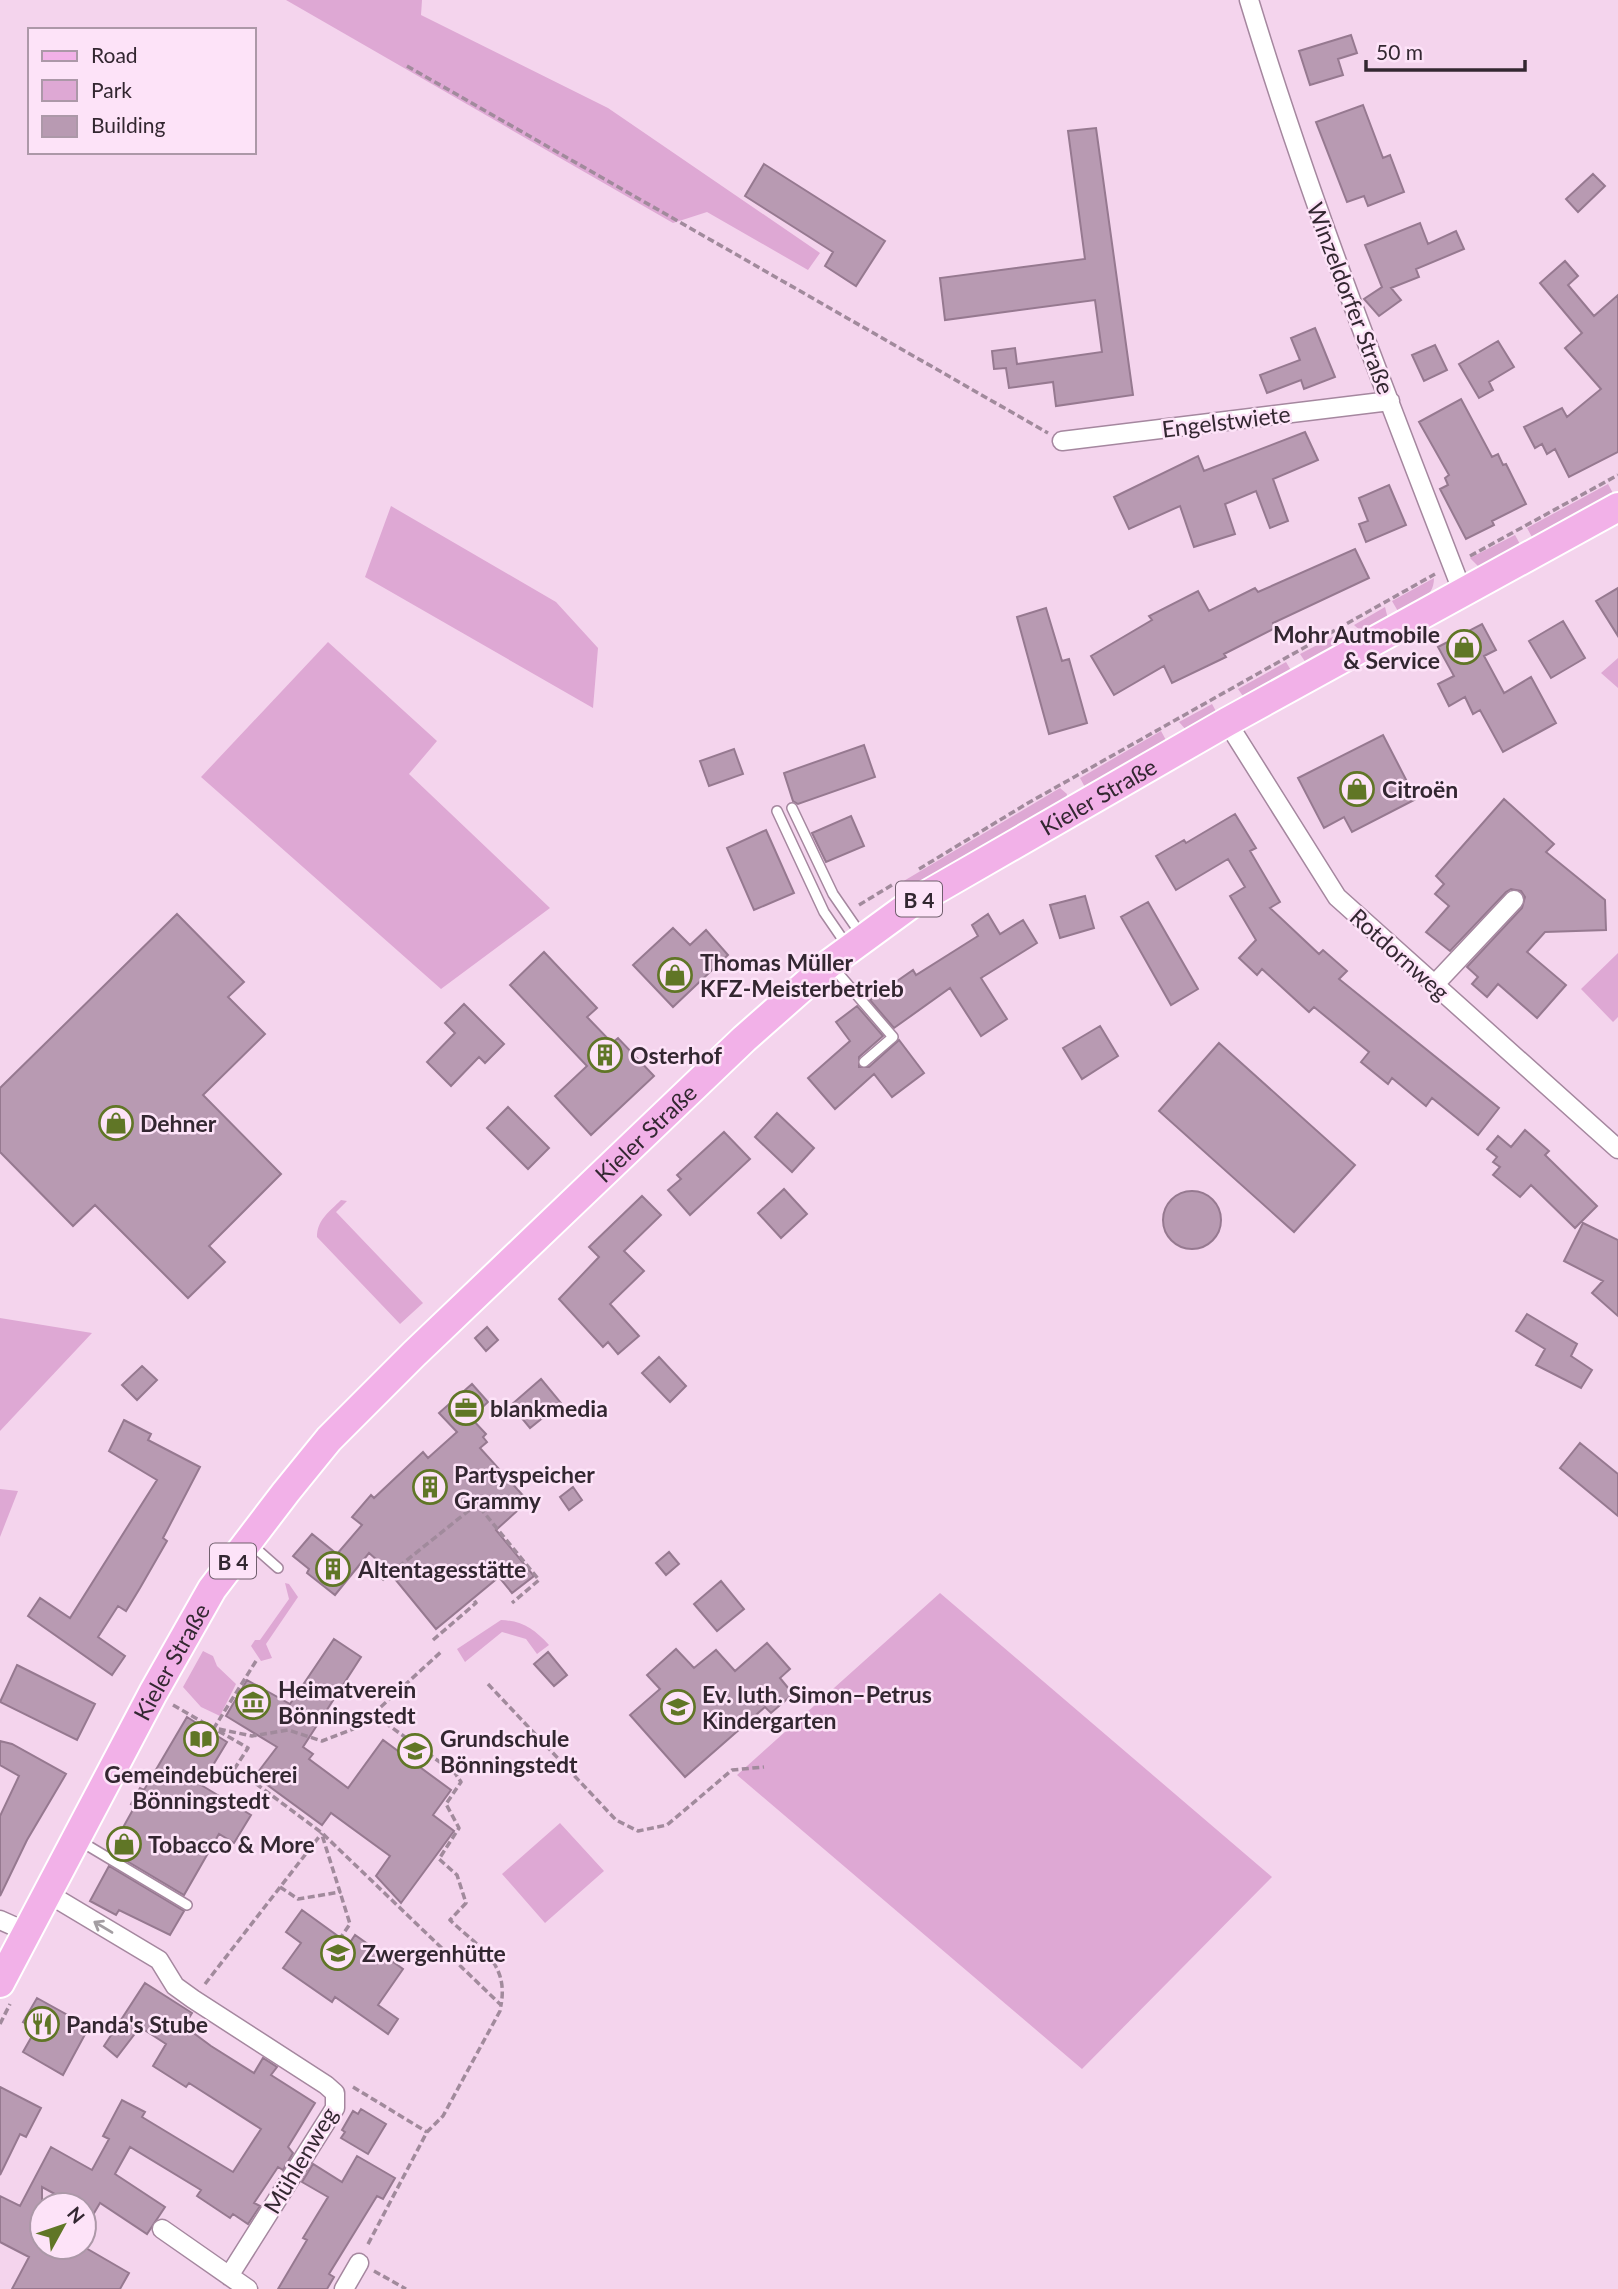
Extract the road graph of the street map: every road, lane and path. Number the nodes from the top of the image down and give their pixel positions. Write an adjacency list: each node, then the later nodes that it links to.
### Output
1 (1249, 0): 3 (street, Winzeldorfer Straße)
2 (407, 66): 4 (path)
3 (1390, 401): 4 (street, Engelstwiete); 7 (street, Winzeldorfer Straße)
4 (1062, 440)
5 (1618, 475): 7 (path)
6 (1618, 507): 8 (main road, Kieler Straße / B 4)
7 (1452, 565): 8 (street, Winzeldorfer Straße); 12 (path)
8 (1463, 593): 9 (main road, Kieler Straße / B 4)
9 (1227, 722): 15 (main road, Kieler Straße / B 4); 16 (street, Rotdornweg)
10 (792, 808): 15 (lane)
11 (777, 811): 15 (lane)
12 (918, 869)
13 (895, 884): 15 (path)
14 (1514, 900): 16 (street)
15 (847, 942): 17 (lane); 19 (main road, Kieler Straße / B 4)
16 (1434, 985): 18 (street, Rotdornweg)
17 (864, 1062)
18 (1618, 1149)
19 (248, 1542): 20 (lane); 33 (main road, Kieler Straße / B 4)
20 (278, 1568)
21 (382, 1580): 23 (path)
22 (473, 1599): 24 (path)
23 (512, 1603)
24 (433, 1640)
25 (442, 1651): 29 (path)
26 (256, 1661): 30 (path)
27 (488, 1684): 31 (path)
28 (167, 1701): 30 (path)
29 (373, 1714): 30 (path); 43 (path)
30 (214, 1728): 32 (path)
31 (764, 1767)
32 (322, 1833): 34 (path); 35 (path); 43 (path)
33 (76, 1838): 36 (main road, Kieler Straße / B 4); 37 (lane)
34 (280, 1886): 35 (path); 42 (path)
35 (340, 1892): 40 (path)
36 (47, 1893): 39 (main road, Kieler Straße / B 4); 42 (street, Mühlenweg, one-way to 36)
37 (187, 1905)
38 (0, 1920): 39 (street)
39 (27, 1932): 41 (main road, Kieler Straße / B 4)
40 (339, 1940)
41 (0, 1983)
42 (193, 1999): 44 (street, Mühlenweg)
43 (501, 2004): 45 (path)
44 (332, 2089): 45 (path); 48 (street, Mühlenweg)
45 (427, 2132): 47 (path)
46 (162, 2229): 48 (street)
47 (359, 2263): 50 (street); 51 (path)
48 (229, 2276): 49 (street)
49 (248, 2289)
50 (344, 2289)
51 (406, 2289)

